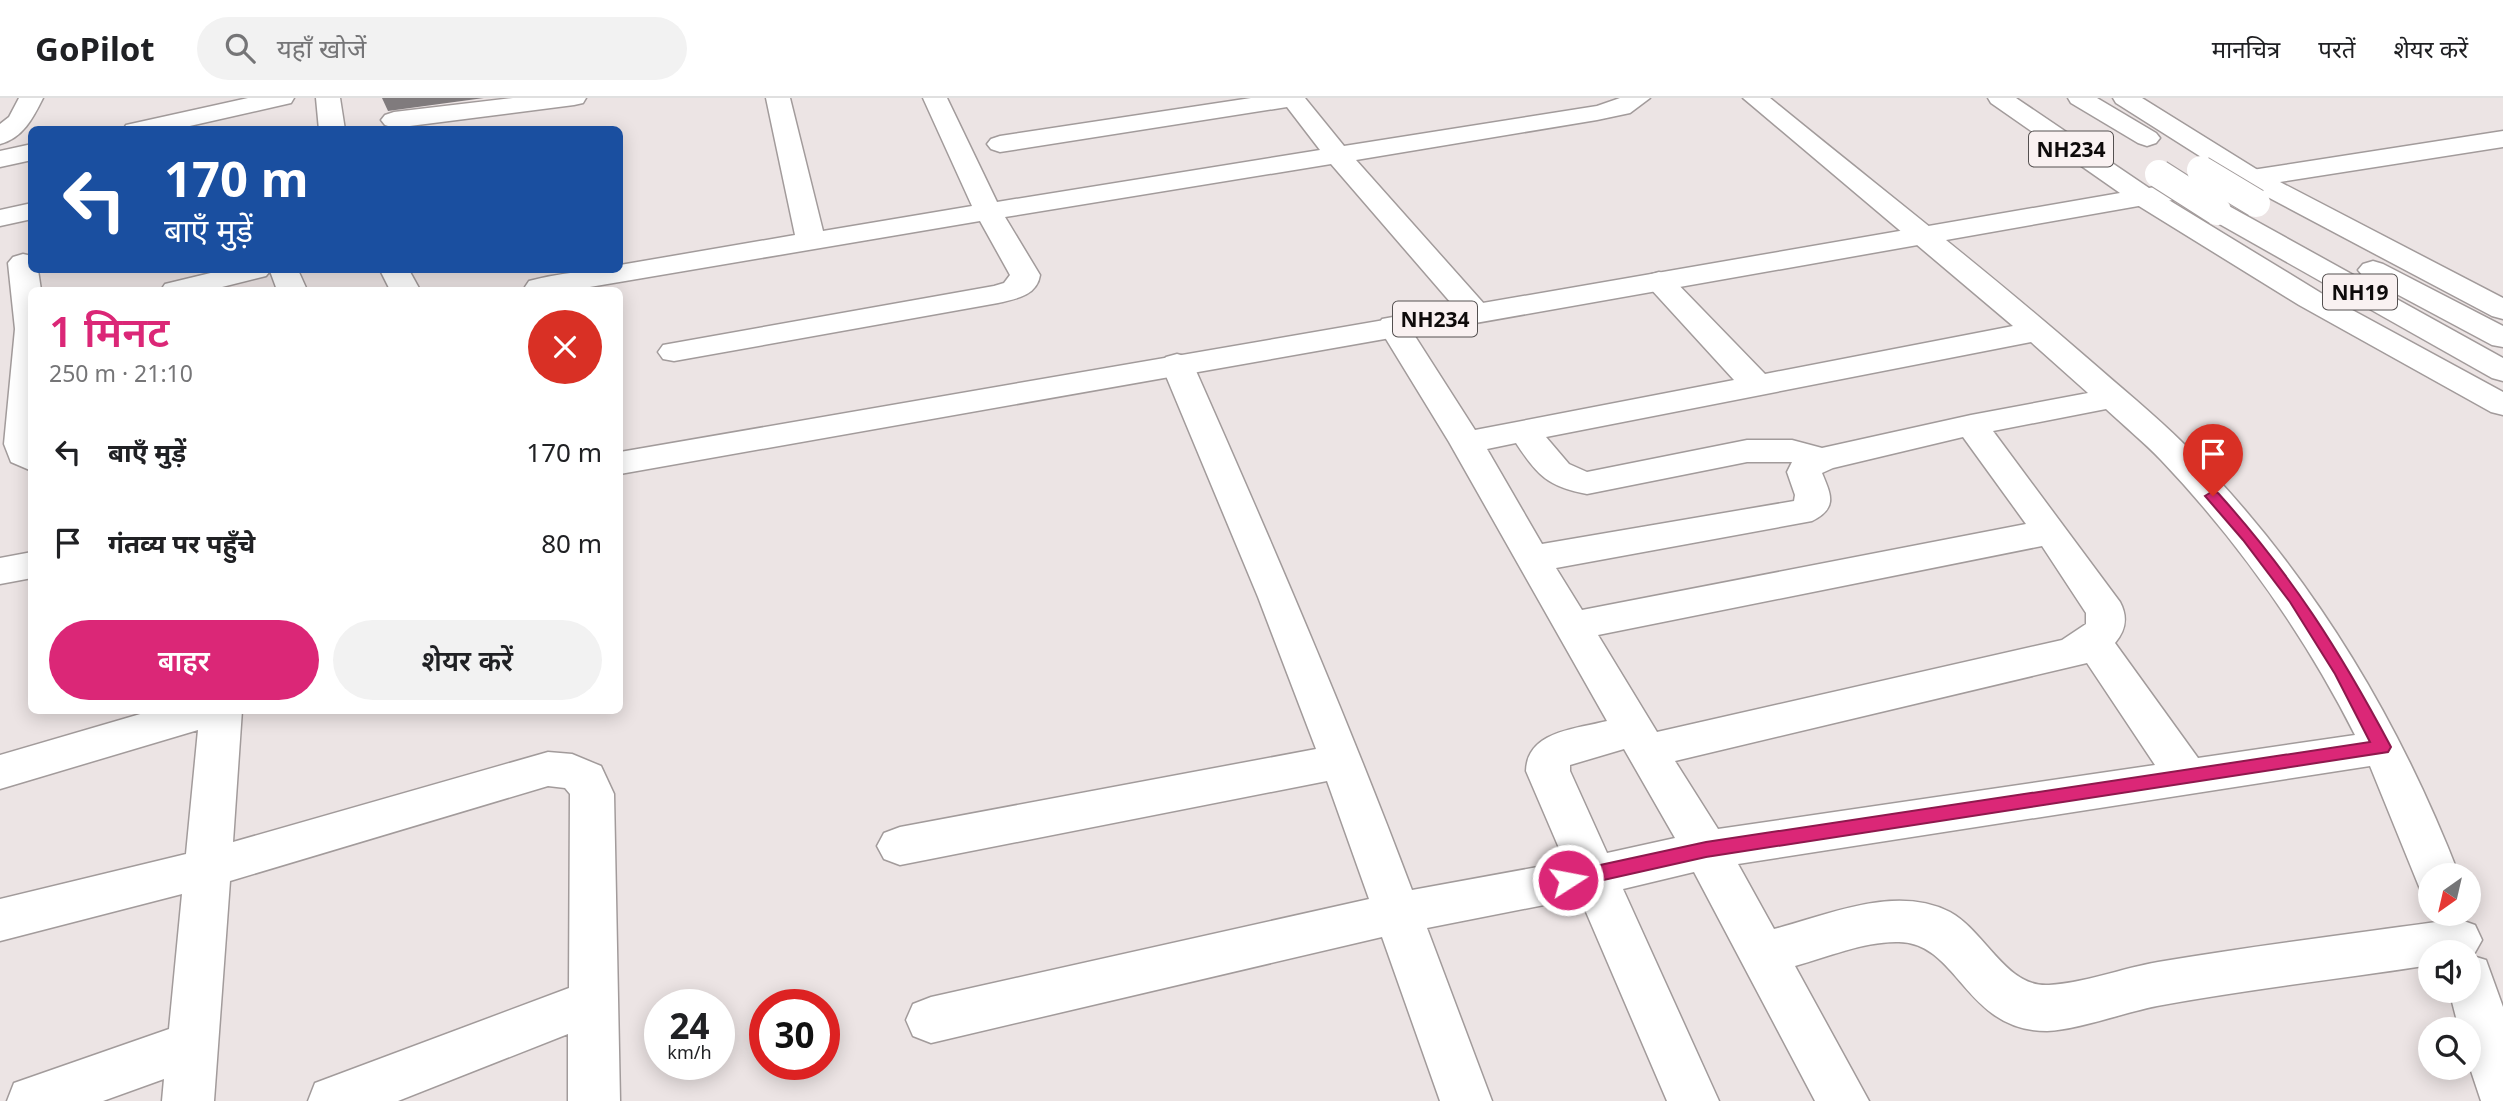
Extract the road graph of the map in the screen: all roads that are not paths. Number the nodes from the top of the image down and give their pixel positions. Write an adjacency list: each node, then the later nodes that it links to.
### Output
1 (31, 98): 22 (main road)
2 (282, 98): 19 (main road)
3 (328, 98): 20 (main road)
4 (575, 98): 15 (main road); 21 (main road)
5 (778, 98): 34 (main road)
6 (935, 98): 30 (main road)
7 (1513, 98): 18 (main road)
8 (1638, 98): 18 (main road)
9 (1755, 98): 33 (main road)
10 (2000, 98): 28 (main road, NH234)
11 (2040, 98): 28 (main road, NH19)
12 (2080, 98): 29 (main road, NH19, bridge)
13 (2124, 98): 29 (main road)
14 (1293, 99): 24 (main road); 26 (main road)
15 (513, 102): 16 (main road)
16 (445, 106): 17 (main road)
17 (394, 120)
18 (1538, 123): 26 (main road)
19 (153, 126)
20 (332, 126)
21 (543, 126)
22 (0, 136)
23 (2503, 139): 29 (main road)
24 (1000, 144)
25 (28, 153): 27 (main road)
26 (1337, 155): 30 (main road); 43 (main road)
27 (0, 159)
28 (2151, 186): 29 (main road, NH234); 33 (main road, NH234); 51 (main road, NH19, bridge); 54 (main road)
29 (2254, 191): 42 (main road); 47 (main road, NH19)
30 (988, 211): 34 (main road); 48 (main road)
31 (28, 212): 32 (main road)
32 (0, 218)
33 (1924, 237): 39 (main road, NH234); 46 (main road)
34 (811, 241): 36 (main road)
35 (18, 265): 44 (main road)
36 (623, 269)
37 (244, 273): 41 (main road)
38 (599, 273): 40 (main road)
39 (1659, 281): 43 (main road, NH234); 52 (main road)
40 (540, 282)
41 (188, 287)
42 (2503, 310)
43 (1475, 312): 45 (main road, NH234)
44 (28, 314)
45 (1393, 326): 49 (main road, NH234); 57 (main road)
46 (2037, 331): 52 (main road); 53 (main road)
47 (2503, 338)
48 (674, 352)
49 (1177, 363): 60 (main road, NH234); 71 (main road)
50 (28, 364): 58 (main road)
51 (2503, 371)
52 (1756, 384): 56 (main road)
53 (2113, 398): 55 (main road); 70 (main road)
54 (2503, 405)
55 (1971, 425): 59 (main road); 61 (main road)
56 (1524, 430): 57 (main road); 59 (main road)
57 (1466, 442): 62 (main road)
58 (28, 457)
59 (1822, 459): 62 (main road)
60 (623, 462)
61 (2051, 532): 65 (main road); 66 (main road)
62 (1532, 559): 65 (main road)
63 (28, 566): 64 (main road)
64 (0, 571)
65 (1572, 626): 69 (main road)
66 (2093, 642): 69 (main road); 73 (main road)
67 (197, 714): 72 (main road)
68 (221, 714): 77 (main road)
69 (1639, 740): 75 (main road); 78 (main road)
70 (2382, 747): 73 (main road); 76 (main road)
71 (1342, 761): 74 (main road); 79 (main road)
72 (0, 772)
73 (2188, 778): 75 (main road)
74 (900, 846)
75 (1706, 850): 78 (main road); 82 (main road)
76 (2432, 863)
77 (208, 868): 80 (main road); 83 (main road); 86 (main road)
78 (1593, 876): 79 (main road); 93 (main road)
79 (1397, 913): 85 (main road); 92 (main road)
80 (0, 920)
81 (2418, 950): 82 (main road)
82 (1763, 953): 94 (main road)
83 (593, 1001): 90 (main road); 91 (main road)
84 (2476, 1003): 87 (main road)
85 (931, 1020)
86 (194, 1044): 88 (main road); 89 (main road)
87 (2503, 1092)
88 (33, 1101)
89 (188, 1101)
90 (334, 1101)
91 (594, 1101)
92 (1466, 1101)
93 (1693, 1101)
94 (1843, 1101)

